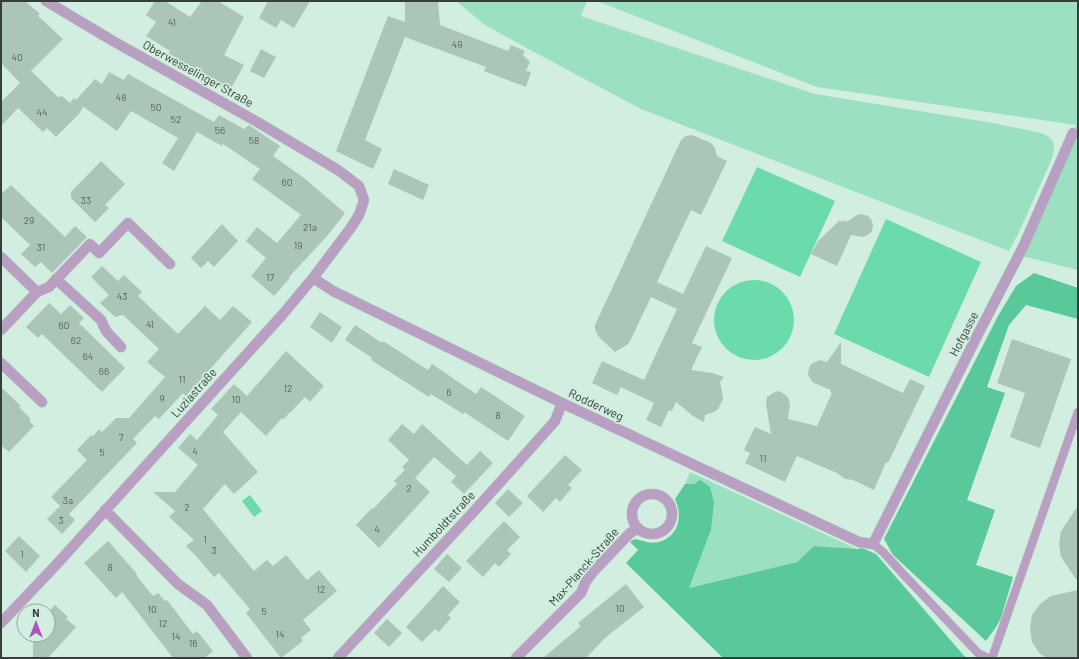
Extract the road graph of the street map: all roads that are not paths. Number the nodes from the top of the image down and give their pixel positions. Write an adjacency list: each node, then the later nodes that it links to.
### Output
1 (46, 1): 3 (street, Oberwesselinger Straße)
2 (1072, 133): 17 (street, Hofgasse)
3 (338, 170): 6 (street, Luziastraße)
4 (1, 257): 8 (street)
5 (170, 264): 7 (street)
6 (313, 278): 13 (street, Rodderweg); 15 (street, Luziastraße)
7 (56, 279): 8 (street); 10 (street)
8 (37, 292): 9 (street)
9 (1, 330)
10 (121, 348)
11 (1, 363): 12 (street)
12 (42, 402)
13 (562, 403): 17 (street, Rodderweg); 20 (street, Humboldtstraße)
14 (1078, 412): 23 (lane)
15 (105, 510): 18 (street, Luziastraße); 19 (street)
16 (638, 528): 21 (street, Max-Planck-Straße)
17 (873, 544): 22 (lane)
18 (1, 623)
19 (247, 658)
20 (338, 658)
21 (516, 658)
22 (988, 658)
23 (992, 658)

